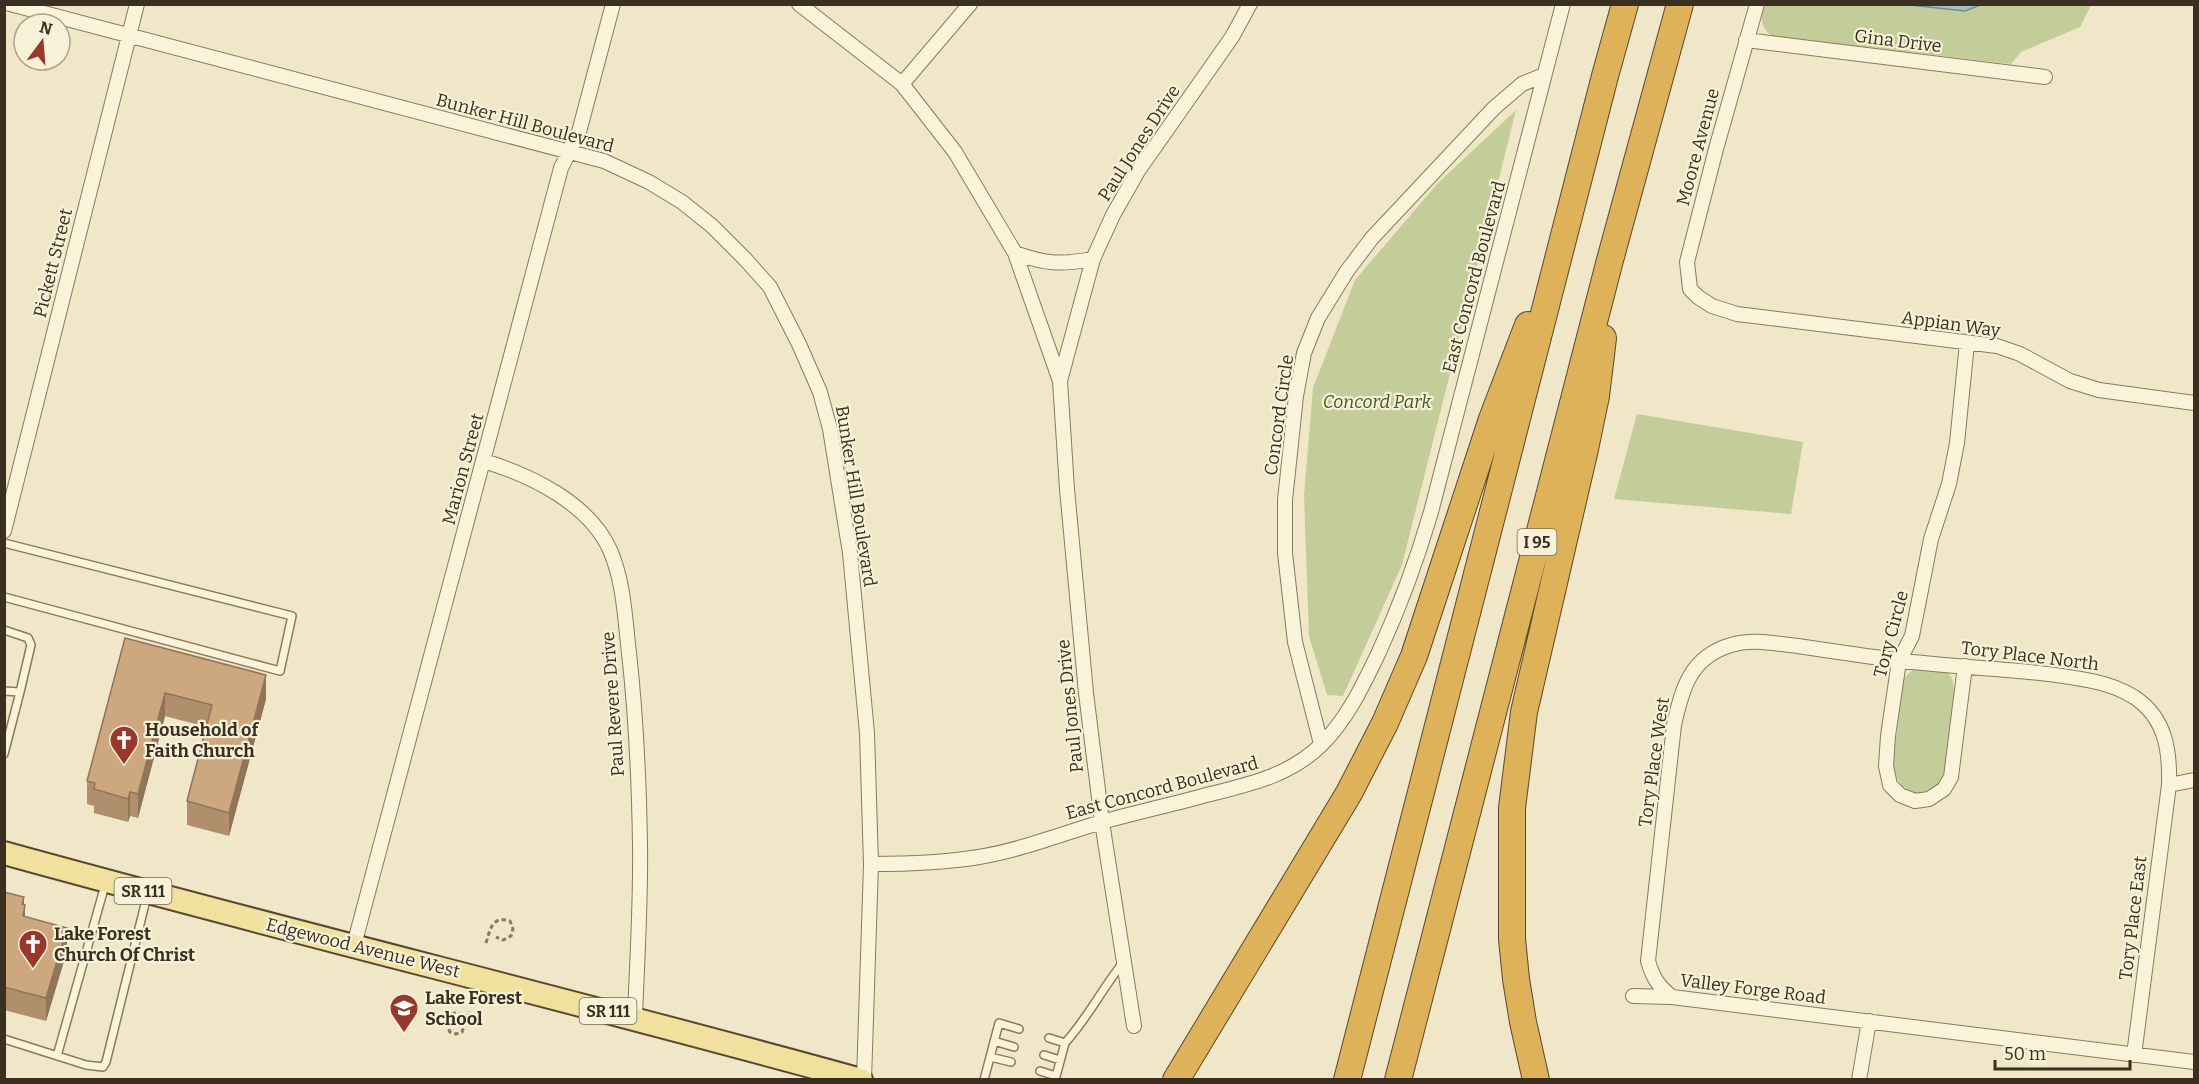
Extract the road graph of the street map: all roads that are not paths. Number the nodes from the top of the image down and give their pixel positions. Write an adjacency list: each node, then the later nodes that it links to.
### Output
1 (10, 4): 11 (street, Bunker Hill Boulevard)
2 (136, 4): 11 (street, Pickett Street)
3 (613, 4): 16 (street, Marion Street)
4 (799, 4): 15 (street, Paul Jones Drive)
5 (970, 4): 15 (street)
6 (1250, 4): 19 (street, Paul Jones Drive)
7 (1563, 4): 13 (street, East Concord Boulevard)
8 (1625, 4): 17 (highway)
9 (1680, 4): 20 (highway, I 95)
10 (1757, 4): 12 (street, Moore Avenue)
11 (128, 36): 16 (street, Bunker Hill Boulevard); 26 (street, Pickett Street)
12 (1746, 40): 14 (street, Gina Drive); 21 (street, Moore Avenue)
13 (1544, 75): 34 (street, East Concord Boulevard); 34 (street, Concord Circle)
14 (2045, 77)
15 (902, 84): 18 (street, Paul Jones Drive)
16 (569, 152): 25 (street, Marion Street); 40 (street, Bunker Hill Boulevard)
17 (1562, 248): 65 (highway); 68 (highway)
18 (1015, 253): 19 (street); 23 (street, Paul Jones Drive)
19 (1093, 259): 23 (street, Paul Jones Drive)
20 (1610, 260): 69 (highway, I 95); 70 (highway)
21 (1698, 297): 22 (street, Appian Way)
22 (1967, 343): 24 (street, Appian Way); 30 (street, Tory Circle)
23 (1060, 381): 38 (street, Paul Jones Drive)
24 (2194, 403)
25 (484, 460): 43 (street, Marion Street); 47 (street, Paul Revere Drive)
26 (4, 531)
27 (4, 543): 28 (lane)
28 (4, 597)
29 (4, 630): 33 (lane)
30 (1899, 661): 31 (street, Tory Place North); 31 (street, Tory Circle); 46 (street, Tory Place West)
31 (1965, 666): 37 (street, Tory Place North)
32 (4, 691): 33 (lane)
33 (20, 692): 35 (lane)
34 (1322, 744): 38 (street, East Concord Boulevard)
35 (4, 754)
36 (2194, 780): 37 (street)
37 (2169, 785): 57 (street, Tory Place East)
38 (1102, 822): 40 (street, East Concord Boulevard); 44 (street, Paul Jones Drive)
39 (4, 853): 41 (main road, Edgewood Avenue West / SR 111)
40 (871, 864): 66 (street, Bunker Hill Boulevard)
41 (106, 881): 42 (main road, Edgewood Avenue West / SR 111); 58 (lane)
42 (148, 892): 43 (main road, Edgewood Avenue West / SR 111); 58 (lane)
43 (354, 945): 47 (main road, Edgewood Avenue West / SR 111)
44 (1124, 962): 49 (street, Paul Jones Drive); 54 (lane)
45 (1633, 996): 46 (street, Valley Forge Road)
46 (1672, 997): 48 (street, Valley Forge Road)
47 (635, 1017): 66 (main road, Edgewood Avenue West / SR 111)
48 (1869, 1021): 57 (street, Valley Forge Road); 71 (street)
49 (1134, 1026)
50 (1019, 1029): 53 (lane)
51 (1049, 1038): 54 (lane)
52 (4, 1039): 58 (lane)
53 (994, 1041): 55 (lane); 59 (lane)
54 (1065, 1043): 60 (lane)
55 (1014, 1047)
56 (1044, 1055): 60 (lane)
57 (2134, 1055): 62 (street, Valley Forge Road)
58 (57, 1056)
59 (990, 1057): 61 (lane); 67 (lane)
60 (1060, 1060): 64 (lane)
61 (1011, 1062)
62 (2194, 1062)
63 (1040, 1071): 64 (lane)
64 (1056, 1078)
65 (1176, 1078)
66 (863, 1080)
67 (984, 1080)
68 (1347, 1080)
69 (1398, 1080)
70 (1536, 1080)
71 (1859, 1080)

